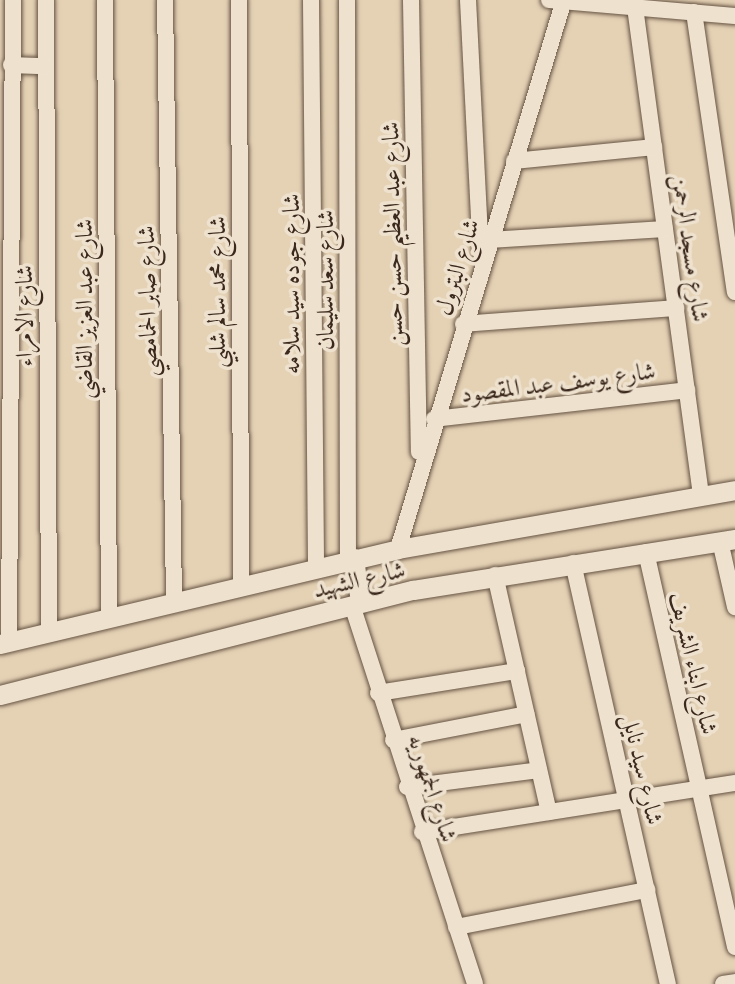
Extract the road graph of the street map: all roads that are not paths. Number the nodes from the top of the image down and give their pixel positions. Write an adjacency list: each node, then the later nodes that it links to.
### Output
1 (13, 0): 15 (street)
2 (46, 0): 16 (street, شارع الامراء)
3 (105, 0): 41 (street, شارع عبد العزيز القاضي)
4 (165, 0): 38 (street, شارع صابر الحمامصي)
5 (239, 0): 37 (street, شارع محمد سالم شلبي)
6 (311, 0): 35 (street, شارع جوده سيد سلامه)
7 (347, 0): 33 (street, شارع سعد سليمان)
8 (411, 0): 27 (street, شارع عبد العظيم حسن حسن)
9 (468, 0): 21 (street)
10 (559, 1): 11 (street); 18 (street, شارع البترول)
11 (641, 4): 13 (street); 17 (street, شارع مسجد الرحمن)
12 (712, 7): 13 (street); 14 (street)
13 (694, 12): 22 (street)
14 (735, 16)
15 (11, 65): 16 (street); 43 (street)
16 (44, 66): 42 (street, شارع الامراء)
17 (654, 147): 18 (street); 19 (street, شارع مسجد الرحمن)
18 (514, 161): 20 (street, شارع البترول)
19 (665, 229): 20 (street); 23 (street, شارع مسجد الرحمن)
20 (489, 240): 21 (street, شارع البترول)
21 (481, 266): 24 (street, شارع البترول)
22 (735, 292)
23 (676, 308): 24 (street); 25 (street, شارع مسجد الرحمن)
24 (463, 324): 26 (street, شارع البترول)
25 (687, 390): 26 (street, شارع يوسف عبد المقصود); 29 (street, شارع مسجد الرحمن)
26 (434, 419): 27 (street, شارع البترول)
27 (419, 467): 31 (street, شارع البترول)
28 (735, 490): 29 (street, شارع الشهيد)
29 (701, 496): 31 (street, شارع الشهيد)
30 (727, 540): 32 (street, شارع الشهيد); 40 (street)
31 (398, 549): 33 (street, شارع الشهيد)
32 (646, 552): 34 (street, شارع الشهيد); 52 (street, شارع ابناء الشريف)
33 (351, 559): 35 (street, شارع الشهيد); 39 (street)
34 (573, 563): 36 (street, شارع الشهيد); 53 (street, شارع سيد نايل)
35 (316, 567): 37 (street, شارع الشهيد)
36 (495, 575): 39 (street, شارع الشهيد); 44 (street)
37 (241, 585): 38 (street, شارع الشهيد)
38 (174, 600): 41 (street, شارع الشهيد)
39 (356, 603): 45 (street, شارع الجمهوريه); 46 (street, شارع الشهيد)
40 (735, 607)
41 (108, 618): 42 (street, شارع الشهيد)
42 (49, 632): 43 (street, شارع الشهيد)
43 (4, 642)
44 (517, 671): 45 (street); 47 (street)
45 (379, 692): 48 (street, شارع الجمهوريه)
46 (0, 695)
47 (527, 714): 48 (street); 49 (street)
48 (393, 740): 51 (street, شارع الجمهوريه)
49 (539, 770): 51 (street); 54 (street)
50 (735, 783): 52 (street)
51 (407, 787): 55 (street, شارع الجمهوريه)
52 (699, 789): 53 (street); 58 (street, شارع ابناء الشريف)
53 (627, 800): 54 (street); 56 (street, شارع سيد نايل)
54 (549, 812): 55 (street)
55 (422, 832): 57 (street, شارع الجمهوريه)
56 (647, 890): 57 (street); 61 (street, شارع سيد نايل)
57 (456, 927): 60 (street, شارع الجمهوريه)
58 (735, 947)
59 (735, 982): 62 (street)
60 (475, 984)
61 (668, 984)
62 (723, 984)

